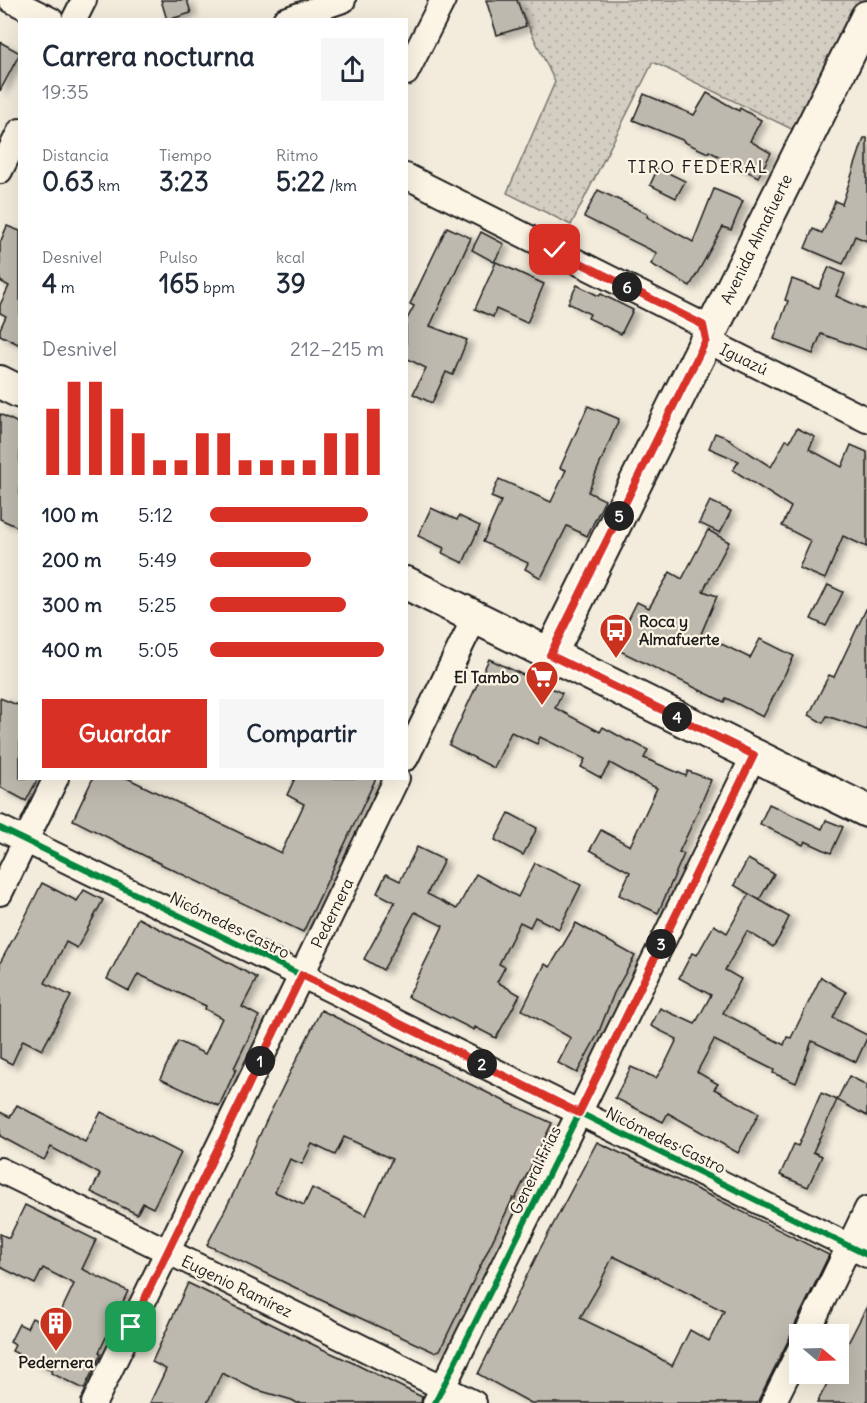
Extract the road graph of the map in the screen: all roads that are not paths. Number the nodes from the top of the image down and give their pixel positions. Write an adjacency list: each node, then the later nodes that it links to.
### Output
1 (11, 0): 6 (street)
2 (84, 0): 7 (street)
3 (344, 0): 8 (street)
4 (442, 0): 9 (street)
5 (867, 17): 13 (main road, Avenida Almafuerte)
6 (47, 18)
7 (75, 18)
8 (291, 18)
9 (408, 70)
10 (18, 135): 11 (street)
11 (0, 171)
12 (408, 177): 13 (street, Iguazú)
13 (706, 340): 16 (street, Iguazú); 19 (main road, Avenida Almafuerte)
14 (0, 382): 15 (main road)
15 (18, 391)
16 (867, 420)
17 (408, 584): 18 (main road)
18 (475, 617): 19 (main road); 20 (street)
19 (550, 655): 21 (main road)
20 (408, 754)
21 (754, 755): 24 (main road); 29 (street, General Frías)
22 (55, 780): 26 (street)
23 (396, 780): 28 (street, Pedernera)
24 (867, 811)
25 (0, 828): 26 (street, Nicómedes Castro)
26 (25, 841): 27 (street); 28 (street, Nicómedes Castro)
27 (0, 892)
28 (302, 975): 29 (street, Nicómedes Castro); 33 (street, Pedernera)
29 (579, 1113): 32 (street, Nicómedes Castro); 36 (street, General Frías)
30 (0, 1170): 33 (street, Eugenio Ramírez)
31 (867, 1209): 32 (street)
32 (858, 1250): 34 (street)
33 (167, 1251): 36 (street, Eugenio Ramírez); 37 (street, Pedernera)
34 (813, 1324)
35 (789, 1370): 39 (street)
36 (439, 1395): 38 (street, Eugenio Ramírez)
37 (94, 1403)
38 (474, 1403)
39 (773, 1403)

